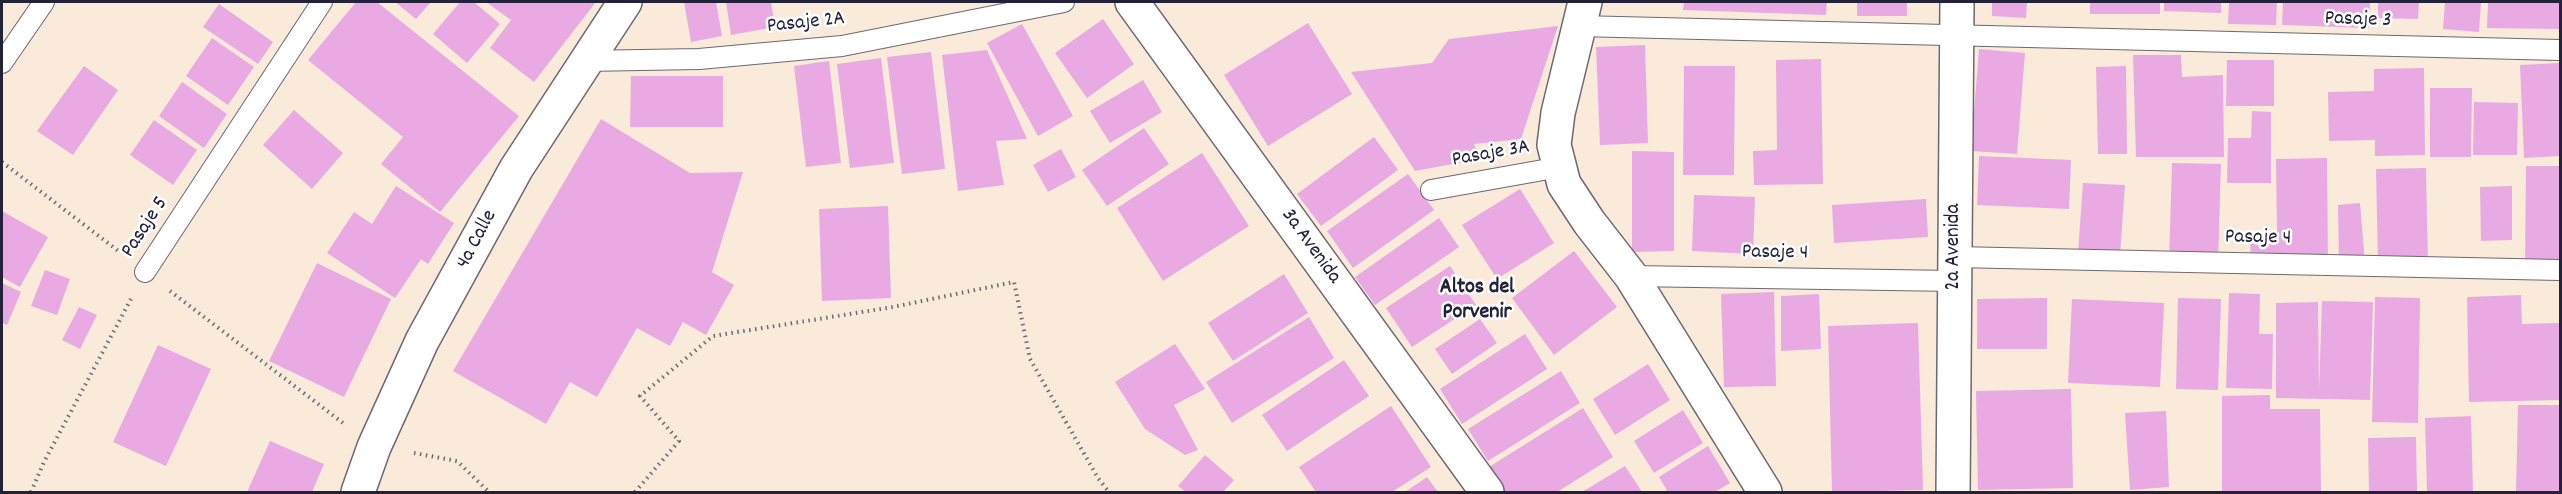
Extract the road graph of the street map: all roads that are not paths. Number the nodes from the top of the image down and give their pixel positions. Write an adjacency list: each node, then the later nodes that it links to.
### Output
1 (44, 2): 11 (lane)
2 (322, 2): 16 (lane, Pasaje 5)
3 (625, 2): 10 (street, 4a Calle)
4 (1064, 2): 10 (lane, Pasaje 2A)
5 (1132, 2): 19 (street, 3a Avenida)
6 (1957, 2): 8 (street, 2a Avenida)
7 (1581, 14): 8 (lane, Pasaje 3); 12 (street)
8 (1956, 34): 9 (lane, Pasaje 3); 14 (street, 2a Avenida)
9 (2560, 50)
10 (585, 61): 18 (street, 4a Calle)
11 (2, 63)
12 (1560, 167): 13 (lane, Pasaje 3A); 17 (street)
13 (1431, 190)
14 (1955, 269): 15 (lane, Pasaje 4); 17 (lane, Pasaje 4); 21 (street, 2a Avenida)
15 (2560, 270)
16 (145, 272)
17 (1631, 276): 20 (street)
18 (358, 492)
19 (1487, 492)
20 (1765, 492)
21 (1953, 492)

